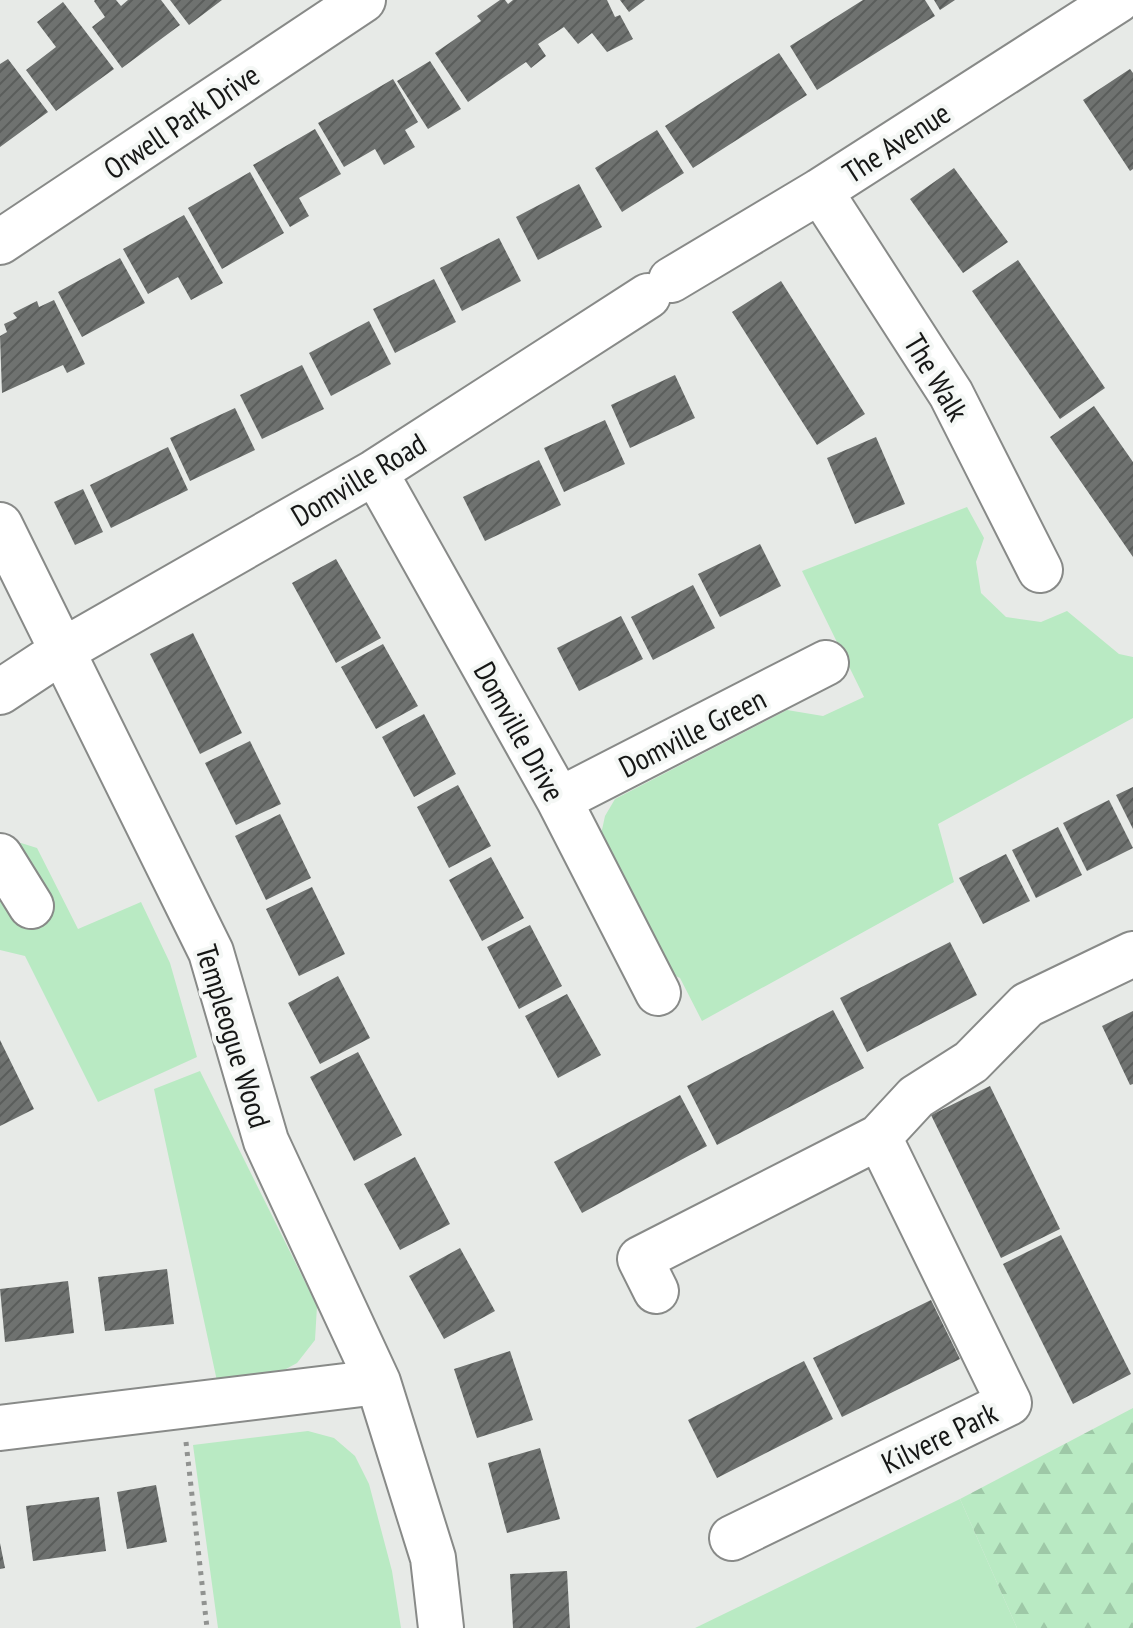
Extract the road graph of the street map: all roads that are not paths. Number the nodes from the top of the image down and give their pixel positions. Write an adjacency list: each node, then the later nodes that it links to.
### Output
1 (1118, 0): 3 (street, The Avenue)
2 (361, 1): 4 (street, Orwell Park Drive)
3 (820, 191): 5 (street, The Avenue); 8 (street, The Walk)
4 (0, 242)
5 (659, 288): 6 (street, Domville Road)
6 (375, 472): 9 (street, Domville Road); 12 (street, Domville Drive)
7 (0, 525): 9 (street, Templeogue Wood)
8 (1040, 570)
9 (62, 651): 11 (street, Domville Road); 19 (street, Templeogue Wood)
10 (826, 663): 12 (street, Domville Green)
11 (0, 692)
12 (559, 800): 16 (street, Domville Drive)
13 (0, 856): 14 (street)
14 (31, 906)
15 (1133, 954): 17 (street)
16 (658, 993)
17 (879, 1137): 18 (street); 21 (street, Kilvere Park)
18 (656, 1291)
19 (378, 1382): 20 (street); 22 (street, Templeogue Wood)
20 (0, 1428)
21 (732, 1538)
22 (441, 1628)

